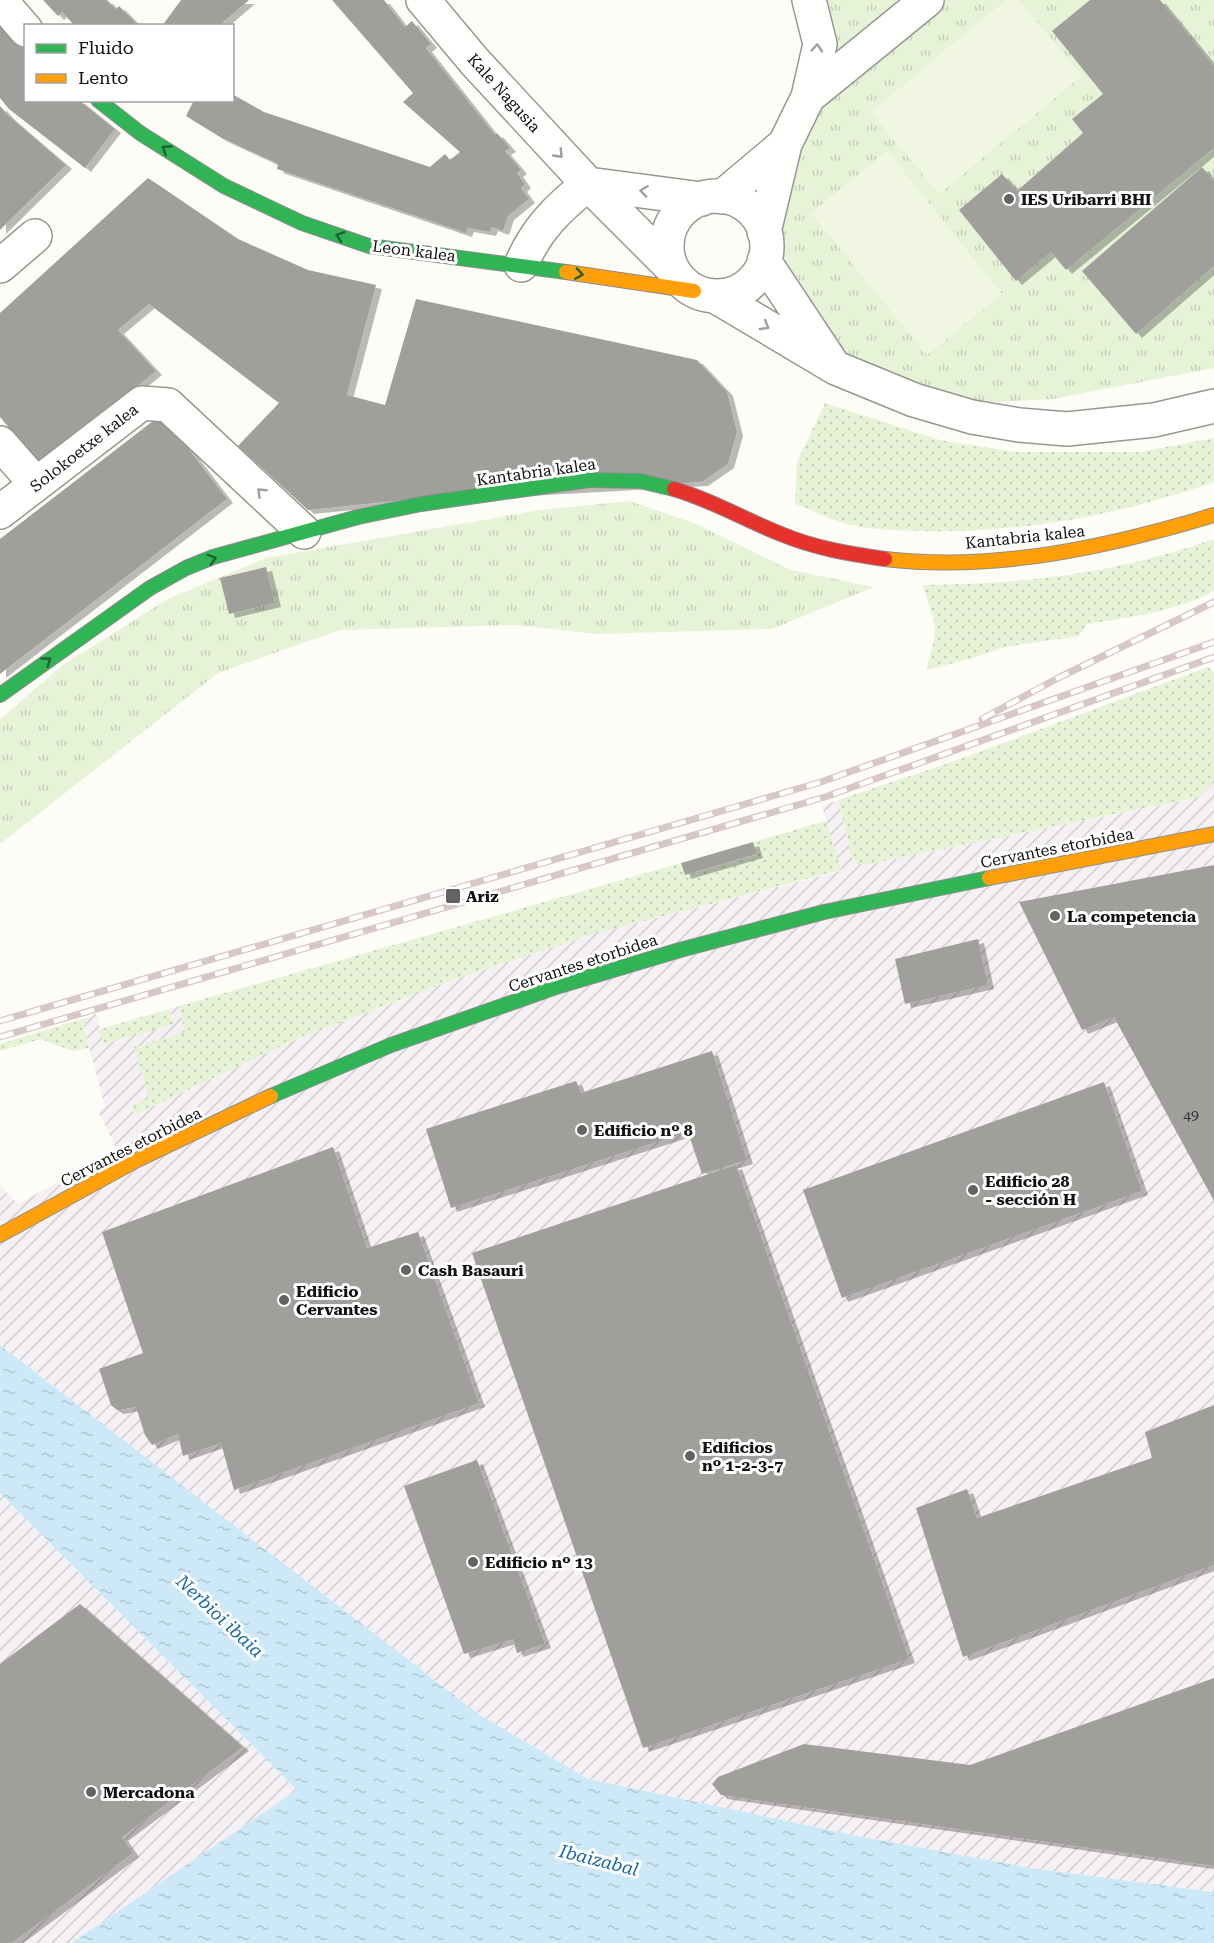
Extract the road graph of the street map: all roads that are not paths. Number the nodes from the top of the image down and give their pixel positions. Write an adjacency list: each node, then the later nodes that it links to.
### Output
1 (0, 0): 5 (street)
2 (423, 0): 9 (street, Kale Nagusia, one-way to 9)
3 (808, 0): 6 (street, one-way to 3)
4 (927, 0): 6 (street)
5 (24, 28)
6 (808, 97): 8 (street)
7 (101, 102): 13 (street, Leon kalea, one-way to 7)
8 (785, 144): 10 (street); 12 (street)
9 (588, 184): 10 (street, one-way to 9); 13 (street); 15 (street, Kale Nagusia)
10 (712, 198): 12 (street); 15 (street)
11 (35, 236): 14 (street)
12 (764, 247): 16 (street); 17 (street)
13 (521, 265): 16 (street, Leon kalea, one-way to 16)
14 (0, 266)
15 (671, 267): 16 (street, Kale Nagusia)
16 (705, 294): 17 (street, Kale Nagusia, one-way to 17)
17 (836, 368): 18 (street, Kale Nagusia)
18 (1214, 406)
19 (0, 443): 20 (street)
20 (36, 484): 21 (street, Solokoetxe kalea); 23 (street, Solokoetxe kalea, one-way to 20)
21 (0, 512)
22 (1214, 515): 23 (street, Kantabria kalea)
23 (304, 532): 24 (street, Kantabria kalea, one-way to 23)
24 (0, 695)
25 (1214, 834): 26 (street, Cervantes etorbidea)
26 (0, 1234)

